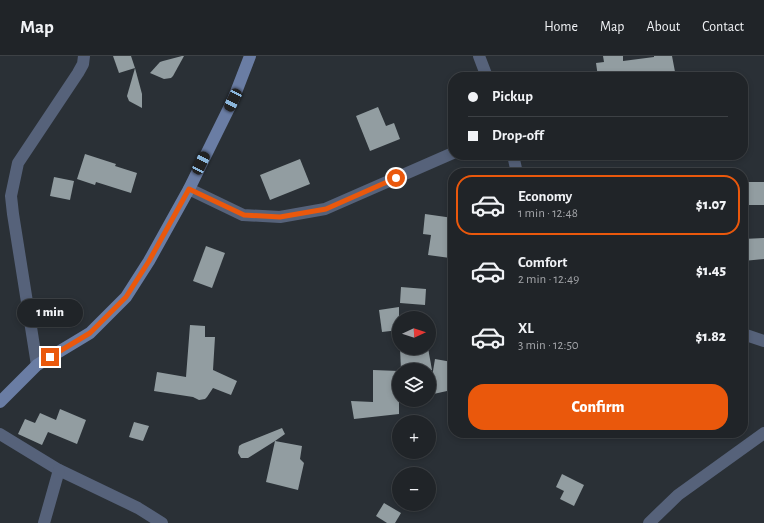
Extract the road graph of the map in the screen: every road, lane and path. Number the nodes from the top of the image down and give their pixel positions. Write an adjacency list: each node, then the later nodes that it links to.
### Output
1 (84, 56): 9 (street)
2 (250, 56): 6 (street)
3 (479, 56): 4 (street)
4 (485, 72)
5 (448, 155): 6 (street)
6 (189, 189): 9 (street)
7 (748, 336): 8 (street)
8 (764, 341)
9 (37, 365): 10 (street)
10 (0, 402)
11 (764, 433): 16 (street)
12 (0, 434): 13 (street)
13 (59, 470): 14 (street); 15 (street)
14 (44, 523)
15 (162, 523)
16 (649, 523)

